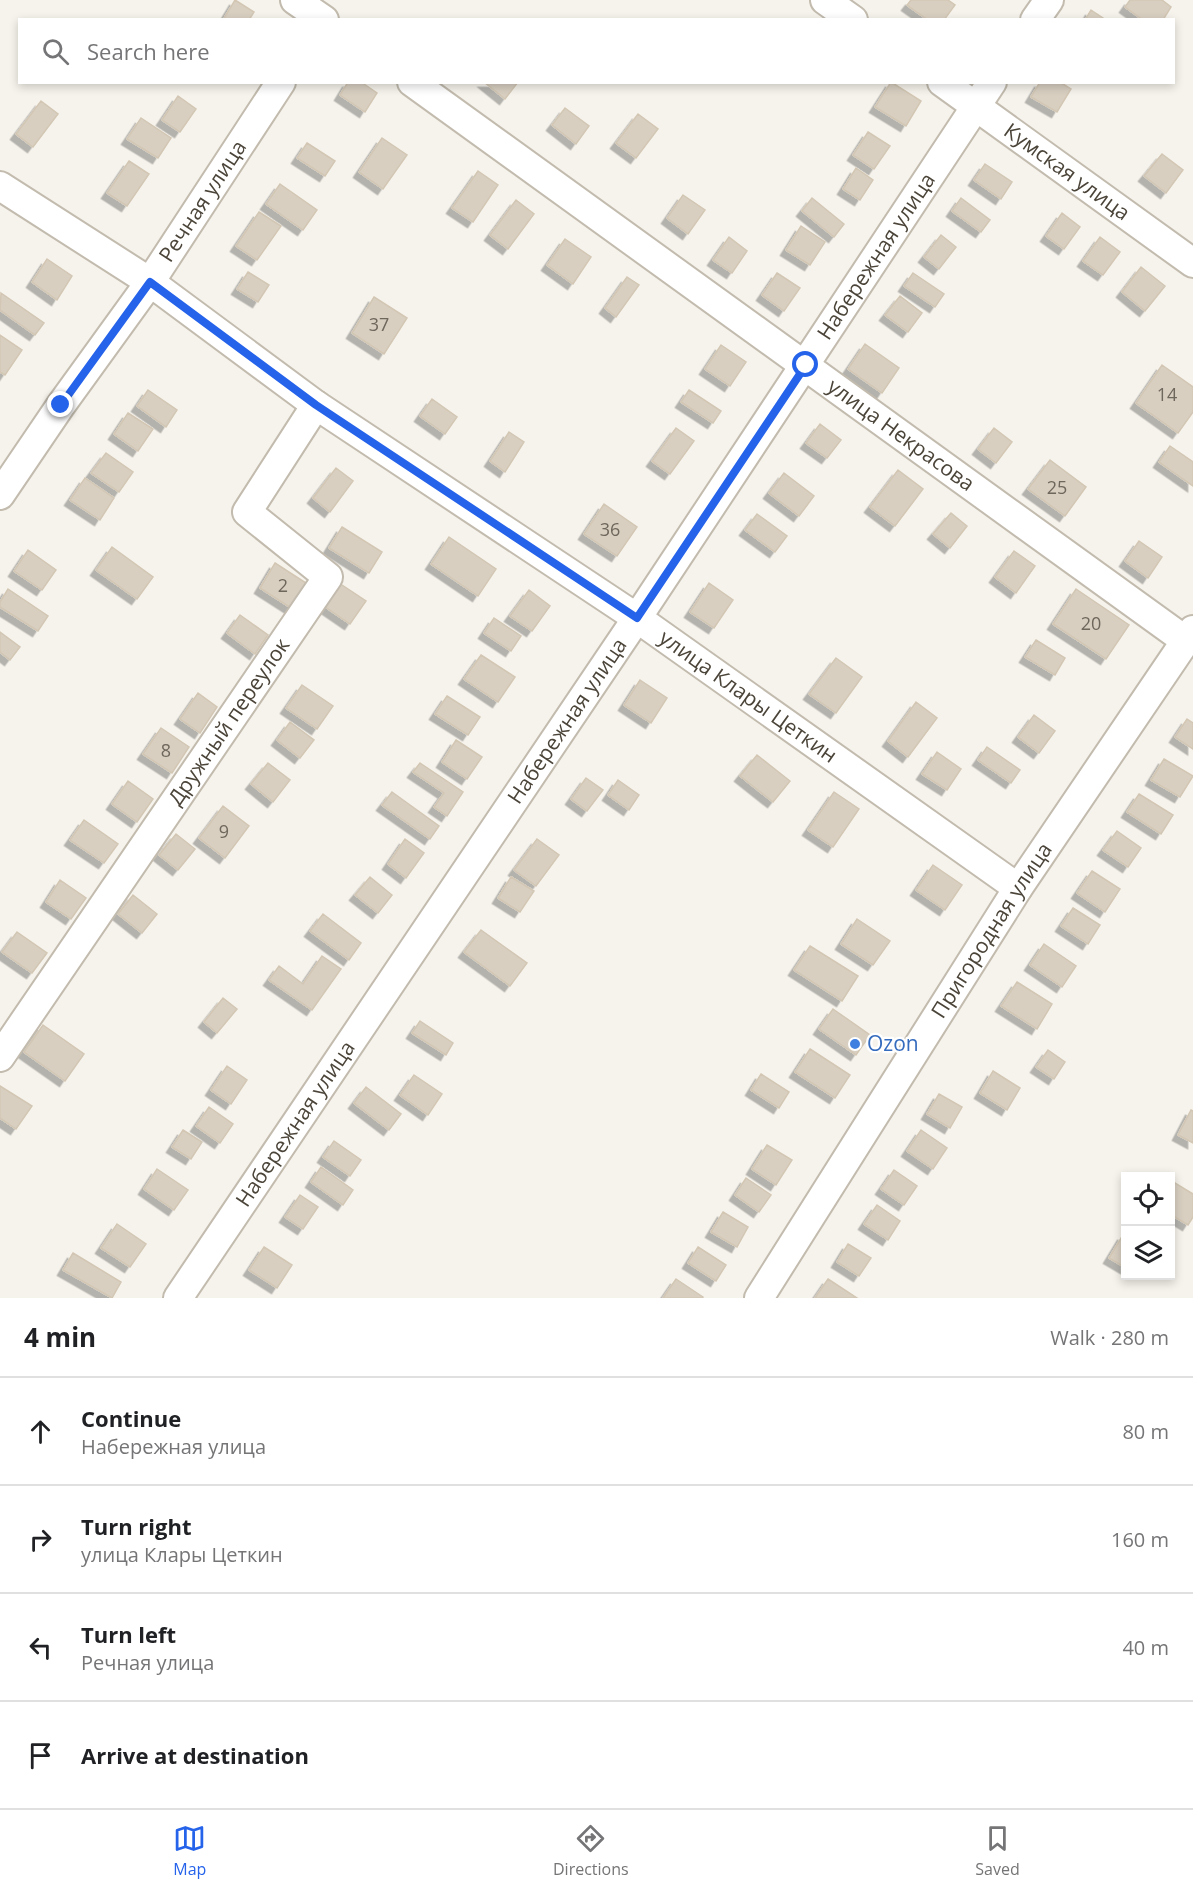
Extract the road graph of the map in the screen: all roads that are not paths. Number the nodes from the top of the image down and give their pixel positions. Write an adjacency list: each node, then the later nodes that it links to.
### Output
1 (295, 0): 5 (street)
2 (336, 0): 6 (street)
3 (825, 0): 7 (street)
4 (1048, 0): 8 (street)
5 (322, 18)
6 (324, 18)
7 (850, 18)
8 (1036, 18)
9 (280, 84): 16 (street, Речная улица)
10 (415, 84): 17 (street, улица Некрасова)
11 (945, 84): 13 (street, Кумская улица)
12 (991, 84): 13 (street, Набережная улица)
13 (975, 106): 15 (street, Кумская улица); 17 (street, Набережная улица)
14 (0, 186): 16 (street, улица Клары Цеткин)
15 (1193, 263)
16 (150, 282): 18 (street, улица Клары Цеткин); 19 (street, Речная улица)
17 (806, 365): 20 (street, Набережная улица); 21 (street, улица Некрасова)
18 (316, 405): 20 (street, улица Клары Цеткин); 23 (street, Дружный переулок)
19 (0, 495)
20 (637, 618): 22 (street, улица Клары Цеткин); 24 (street, Набережная улица)
21 (1189, 635): 22 (street, Пригородная улица)
22 (1018, 888): 25 (street, Пригородная улица)
23 (0, 1057)
24 (178, 1298)
25 (759, 1298)

